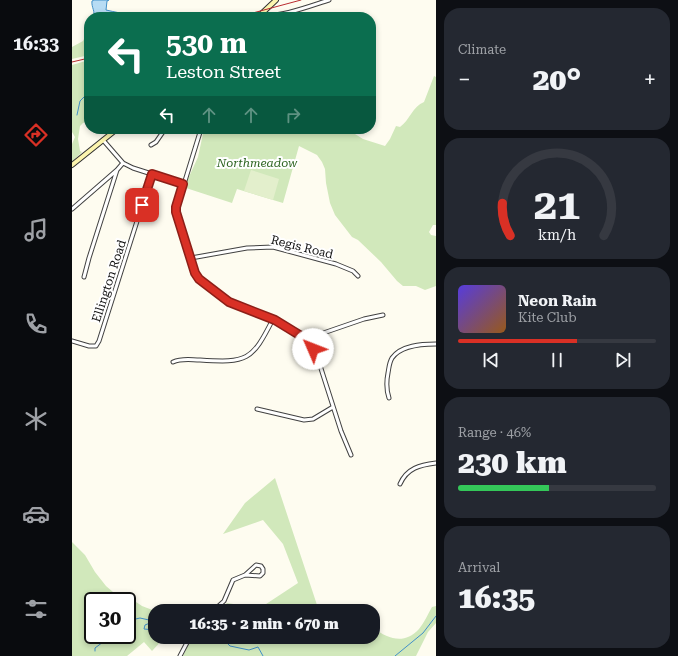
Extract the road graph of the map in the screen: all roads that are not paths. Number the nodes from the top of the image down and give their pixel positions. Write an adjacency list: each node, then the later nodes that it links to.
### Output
1 (276, 0): 3 (main road)
2 (330, 0): 4 (street)
3 (263, 12)
4 (289, 12)
5 (111, 134): 8 (main road)
6 (162, 134): 9 (street)
7 (199, 134): 14 (street)
8 (103, 140): 10 (street); 11 (main road)
9 (151, 145)
10 (123, 163): 12 (street); 13 (street)
11 (72, 165)
12 (117, 170): 15 (street); 18 (street)
13 (152, 174): 14 (street); 22 (street, Ellington Road)
14 (183, 184): 16 (street)
15 (72, 209)
16 (191, 258): 17 (street, Regis Road); 20 (street)
17 (358, 276)
18 (84, 277)
19 (383, 315): 21 (street)
20 (273, 319): 21 (street); 24 (street)
21 (306, 339): 26 (street)
22 (72, 341)
23 (436, 344): 25 (street)
24 (172, 362)
25 (389, 398)
26 (333, 407): 27 (street); 28 (street)
27 (257, 409)
28 (351, 455)
29 (436, 463): 30 (street)
30 (400, 484)
31 (245, 575): 31 (street); 32 (street)
32 (221, 604)
33 (186, 644): 34 (street)
34 (180, 656)

